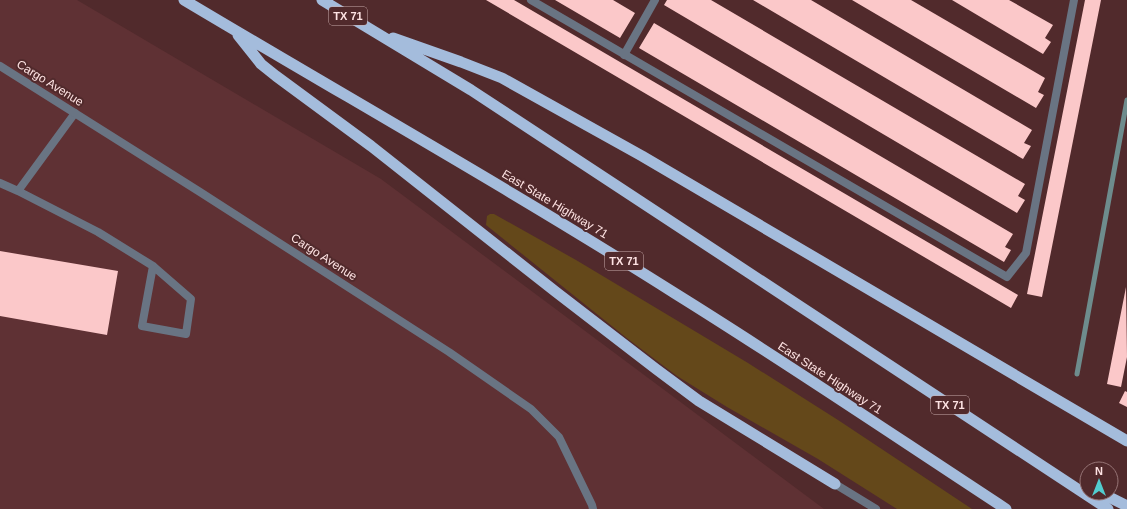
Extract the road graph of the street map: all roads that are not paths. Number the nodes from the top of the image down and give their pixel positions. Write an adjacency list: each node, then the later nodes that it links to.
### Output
1 (184, 0): 6 (highway, East State Highway 71 / TX 71)
2 (322, 0): 7 (highway, TX 71)
3 (531, 0): 8 (street)
4 (655, 0): 8 (street)
5 (1074, 0): 8 (street)
6 (232, 29): 17 (highway); 22 (highway, East State Highway 71 / TX 71)
7 (374, 32): 14 (highway); 15 (highway, TX 71)
8 (624, 55)
9 (0, 66): 10 (street, Cargo Avenue)
10 (76, 113): 12 (street); 20 (street, Cargo Avenue)
11 (0, 183): 12 (street)
12 (18, 191): 13 (street)
13 (153, 266): 13 (street)
14 (1127, 441)
15 (1034, 461): 16 (highway); 23 (highway, TX 71)
16 (1079, 482)
17 (835, 484): 21 (street)
18 (1117, 501): 19 (highway)
19 (1127, 506)
20 (593, 509)
21 (876, 509)
22 (1006, 509)
23 (1108, 509)

